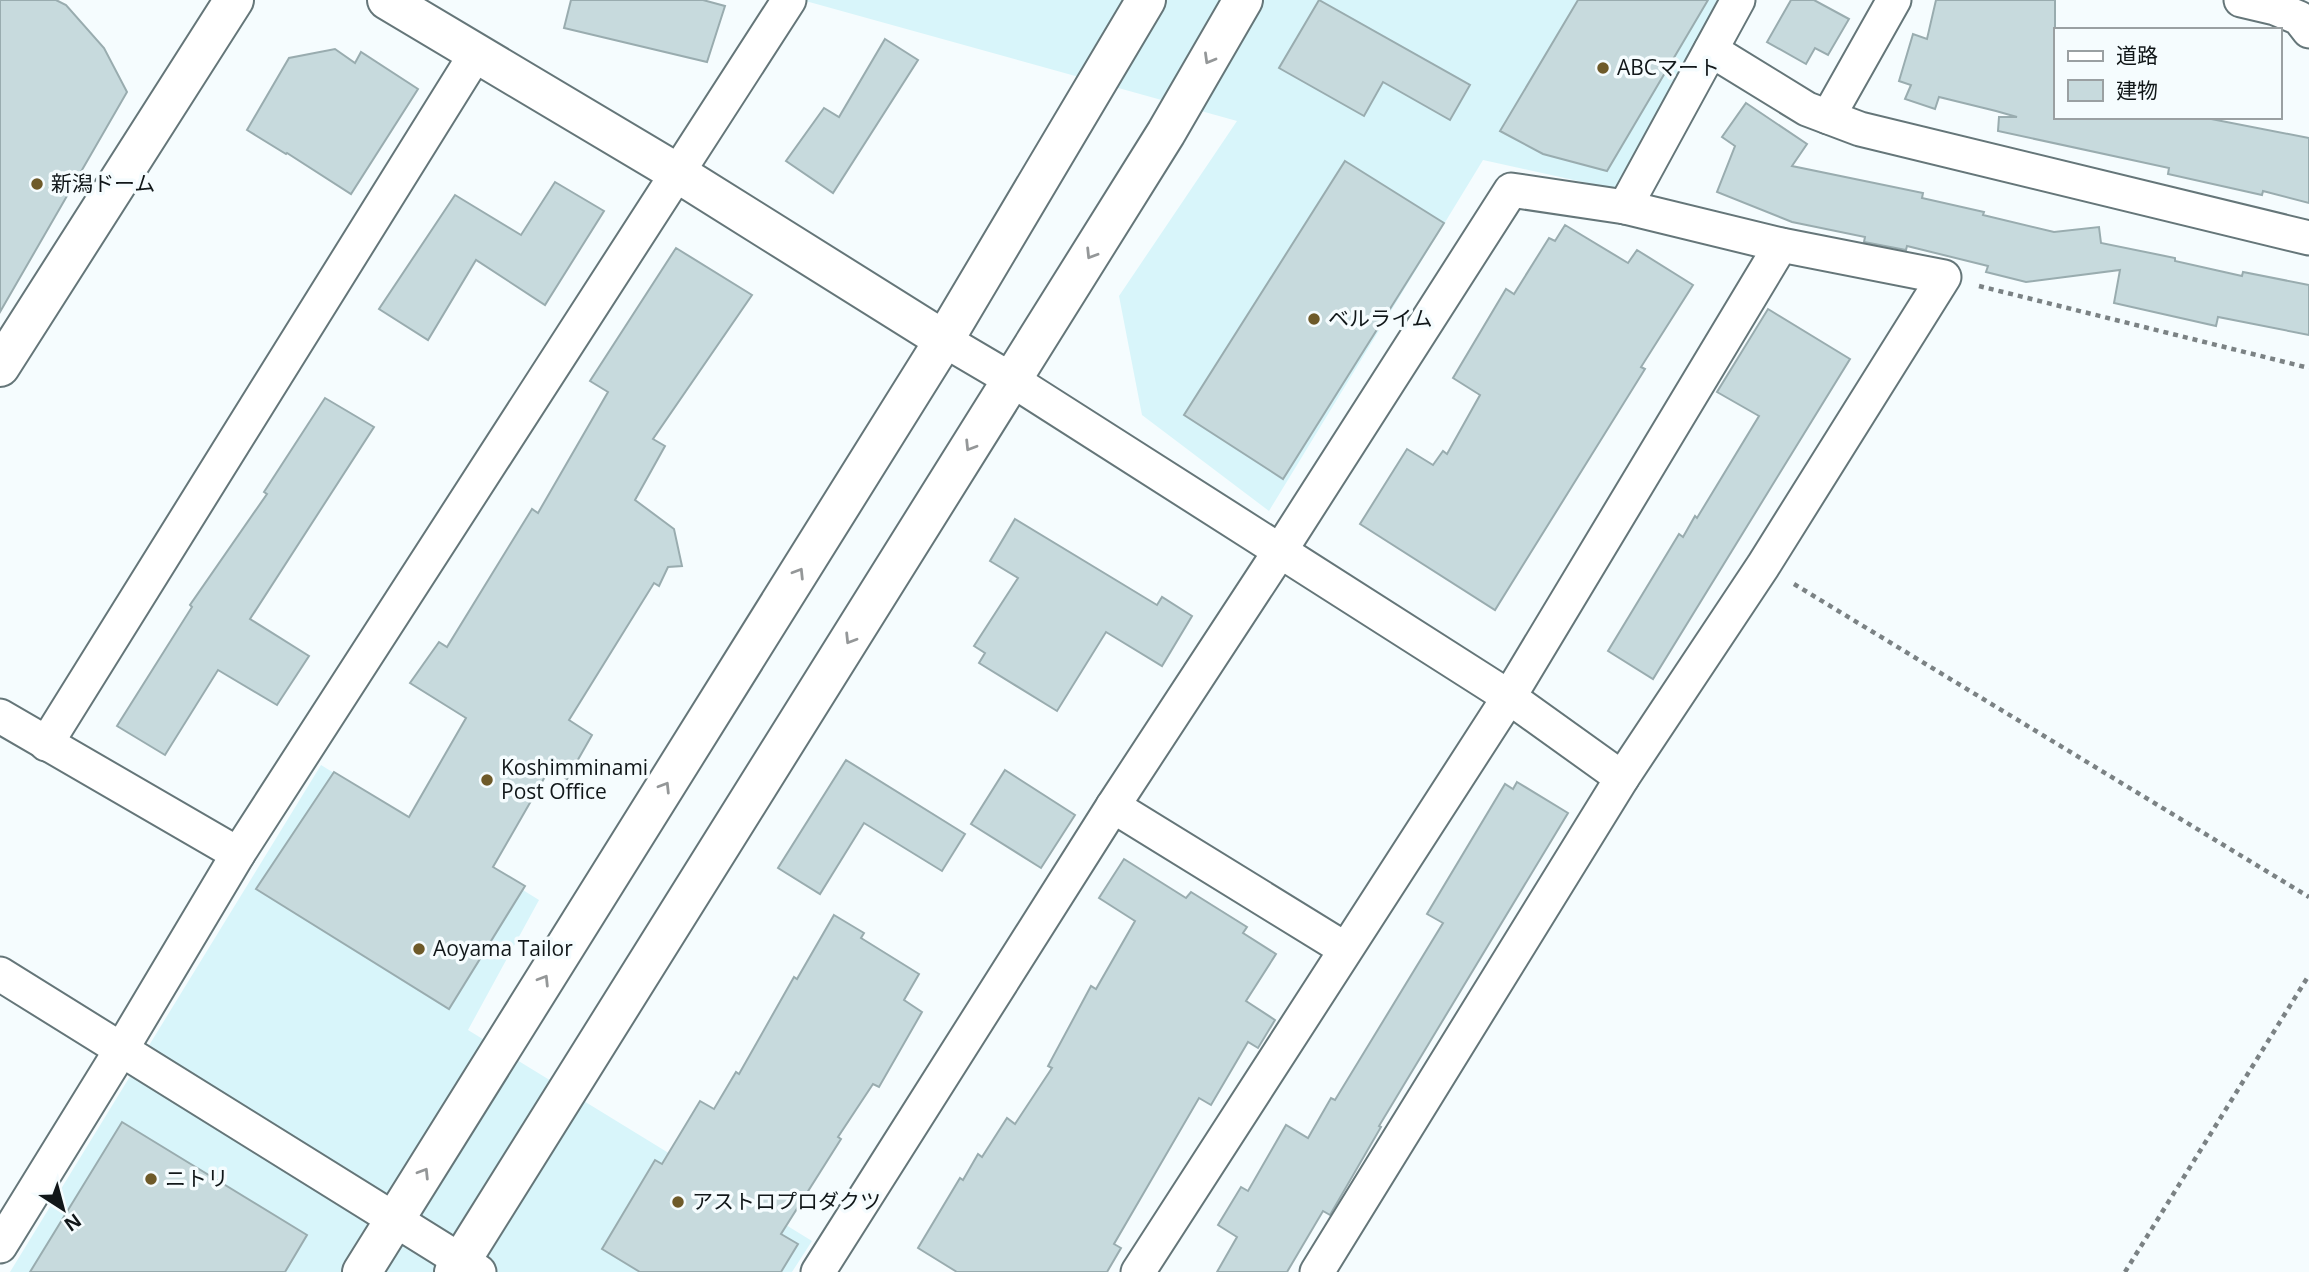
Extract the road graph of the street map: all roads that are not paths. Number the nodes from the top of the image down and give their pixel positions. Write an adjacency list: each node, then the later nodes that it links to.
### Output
1 (234, 0): 18 (street)
2 (387, 0): 11 (street)
3 (789, 0): 13 (street)
4 (1146, 0): 17 (street)
5 (1243, 0): 19 (street, one-way to 19)
6 (1738, 0): 10 (street)
7 (1894, 0): 12 (street)
8 (2241, 0): 9 (street)
9 (2309, 31)
10 (1711, 50): 12 (street); 14 (street)
11 (477, 52): 13 (street); 23 (street)
12 (1828, 117): 15 (street)
13 (679, 174): 17 (street); 26 (street)
14 (1625, 207): 16 (street); 20 (street)
15 (2309, 238)
16 (1780, 245): 21 (street); 24 (street)
17 (944, 340): 19 (street); 30 (street, one-way to 17)
18 (0, 367)
19 (1012, 380): 20 (street); 32 (street, one-way to 32)
20 (1280, 551): 21 (street); 25 (street)
21 (1509, 697): 24 (street); 27 (street)
22 (0, 716): 23 (street)
23 (46, 744): 26 (street)
24 (1622, 778): 36 (street)
25 (1113, 806): 27 (street); 34 (street)
26 (238, 854): 29 (street)
27 (1345, 949): 35 (street)
28 (0, 974): 29 (street)
29 (121, 1050): 30 (street); 31 (street)
30 (395, 1219): 32 (street); 33 (street)
31 (0, 1246)
32 (465, 1268)
33 (362, 1272)
34 (818, 1272)
35 (1138, 1272)
36 (1317, 1272)

